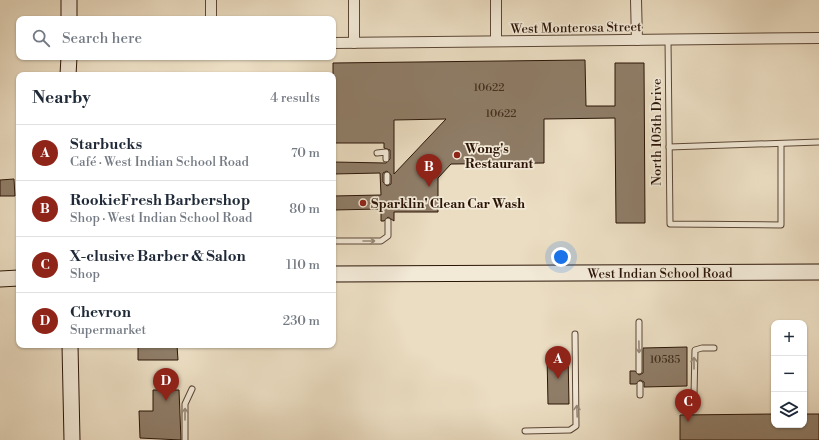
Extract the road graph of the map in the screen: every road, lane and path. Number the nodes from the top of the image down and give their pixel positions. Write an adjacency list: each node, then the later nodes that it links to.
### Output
1 (69, 0): 6 (main road)
2 (211, 0): 7 (street)
3 (354, 0): 13 (street)
4 (496, 0): 11 (street)
5 (636, 0): 10 (street)
6 (69, 16)
7 (211, 16)
8 (819, 38): 9 (street, West Monterosa Street)
9 (668, 39): 10 (street, West Monterosa Street); 18 (lane, North 105th Drive)
10 (637, 40): 11 (street, West Monterosa Street)
11 (496, 41): 13 (street, West Monterosa Street)
12 (336, 43): 13 (street, West Monterosa Street)
13 (354, 43)
14 (68, 60): 15 (main road)
15 (68, 72)
16 (819, 142): 17 (lane)
17 (781, 144): 18 (lane); 18 (lane, North 105th Drive)
18 (669, 147)
19 (377, 153): 20 (lane)
20 (386, 159)
21 (387, 174): 22 (lane)
22 (387, 182)
23 (388, 221): 24 (lane, one-way to 23)
24 (336, 241)
25 (819, 272): 26 (main road, West Indian School Road)
26 (336, 274)
27 (16, 278): 28 (main road)
28 (0, 279)
29 (639, 322): 33 (lane, one-way to 33)
30 (575, 334): 38 (lane, one-way to 30)
31 (70, 348): 39 (main road)
32 (714, 348): 37 (lane, one-way to 32)
33 (639, 371)
34 (640, 384): 36 (lane)
35 (192, 389): 40 (lane, one-way to 35)
36 (640, 395)
37 (694, 395)
38 (525, 431)
39 (72, 440)
40 (185, 440)

